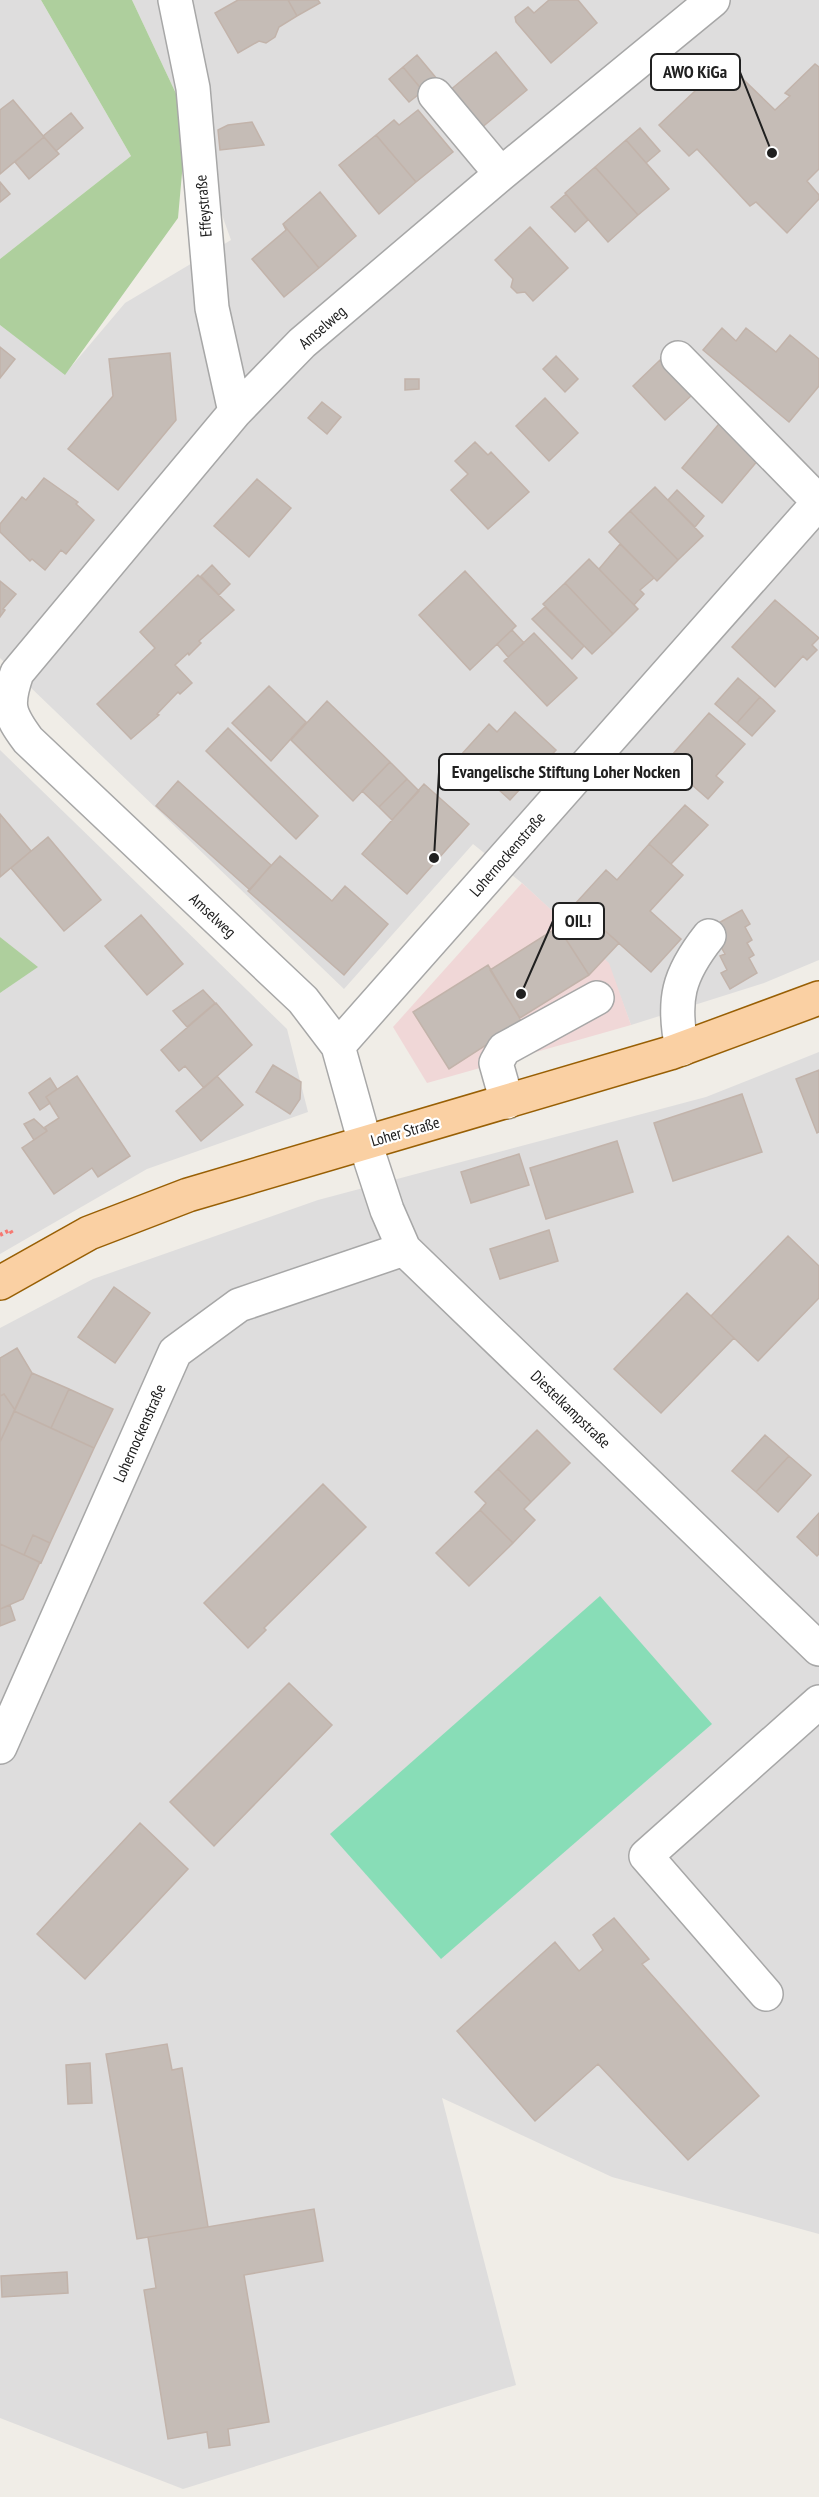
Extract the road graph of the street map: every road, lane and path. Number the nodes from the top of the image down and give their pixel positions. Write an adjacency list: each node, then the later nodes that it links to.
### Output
1 (176, 0): 6 (street, Effeystraße)
2 (713, 0): 4 (street, Amselweg)
3 (435, 95): 4 (street)
4 (501, 174): 6 (street, Amselweg)
5 (678, 358): 7 (street)
6 (235, 412): 8 (street, Amselweg)
7 (819, 502): 12 (street, Lohernockenstraße)
8 (6, 713): 12 (street, Amselweg)
9 (709, 936): 13 (street)
10 (597, 998): 14 (street)
11 (819, 998): 13 (main road, Loher Straße)
12 (338, 1046): 15 (street, Amselweg)
13 (682, 1049): 14 (main road, Loher Straße)
14 (507, 1102): 15 (main road, Loher Straße)
15 (364, 1143): 16 (street, Diestelkampstraße); 17 (main road, Loher Straße)
16 (404, 1249): 18 (street, Diestelkampstraße); 20 (street, Lohernockenstraße)
17 (0, 1283)
18 (816, 1641)
19 (819, 1702): 21 (street)
20 (0, 1747)
21 (766, 1994)

